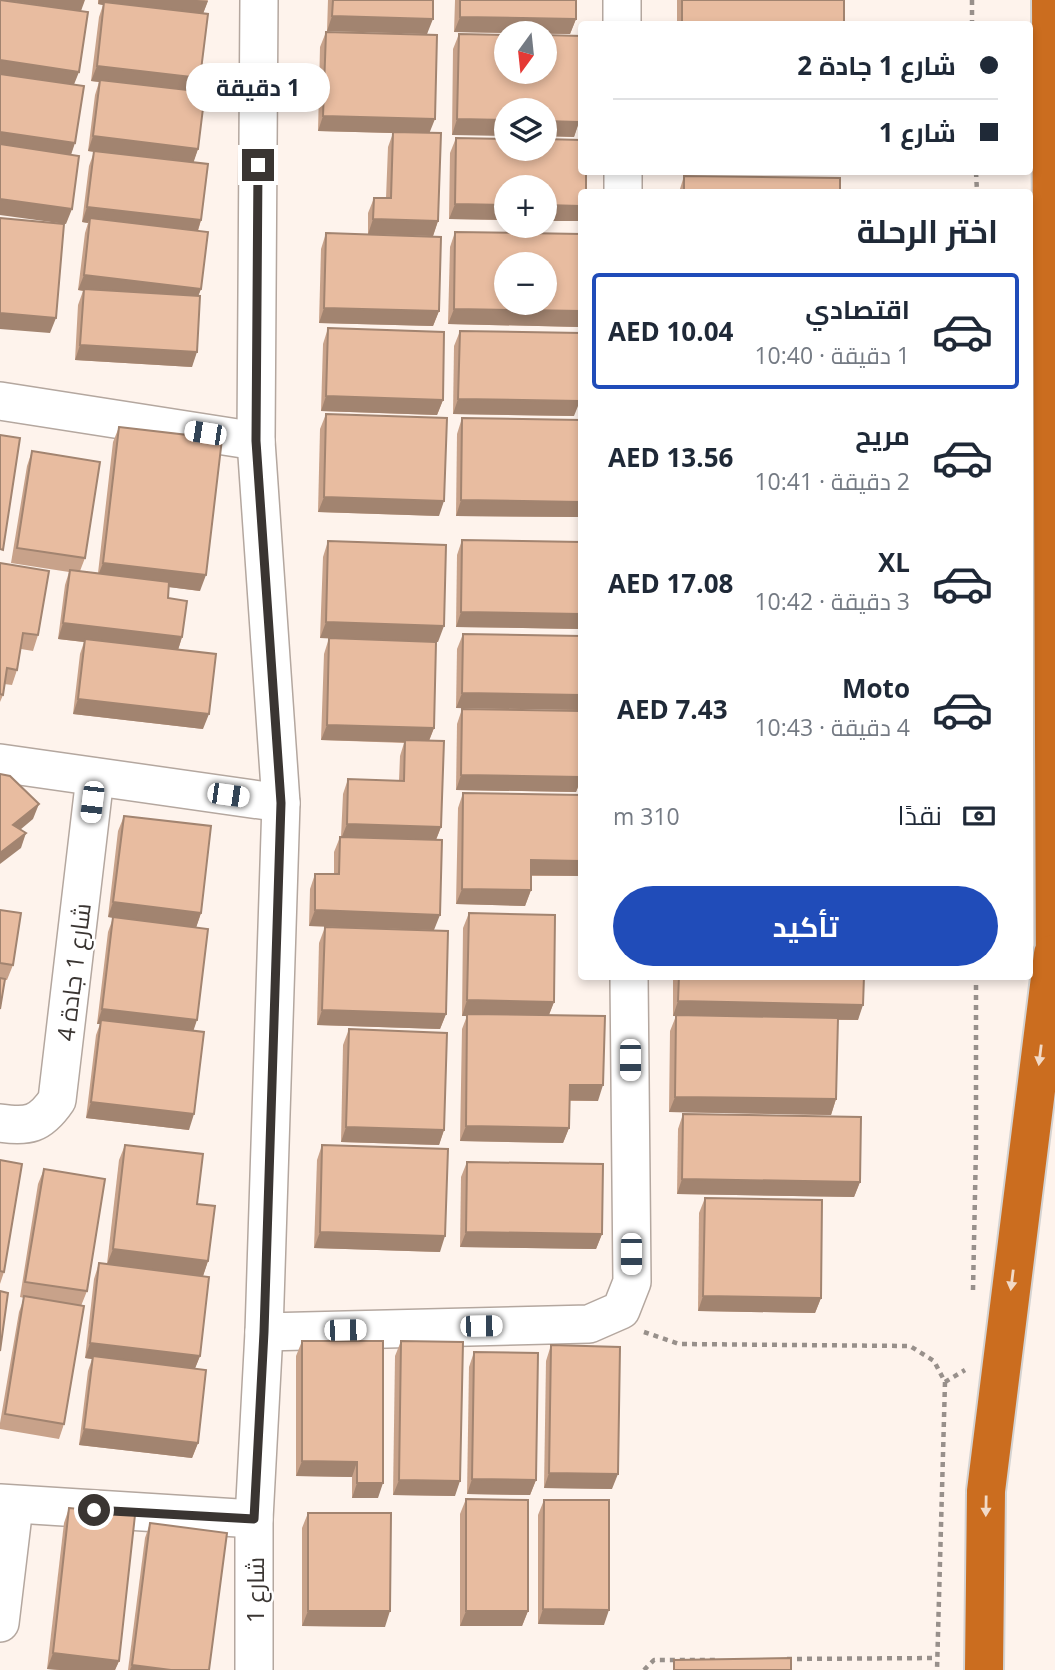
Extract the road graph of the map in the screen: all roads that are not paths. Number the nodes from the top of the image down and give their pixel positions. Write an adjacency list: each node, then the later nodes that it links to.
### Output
1 (260, 0): 6 (street, شارع 1)
2 (622, 0): 4 (street)
3 (1051, 0): 10 (highway)
4 (622, 21)
5 (0, 401): 6 (street)
6 (256, 441): 9 (street, شارع 1)
7 (0, 763): 8 (street)
8 (95, 777): 9 (street); 13 (street, شارع 1 جادة 4)
9 (281, 803): 14 (street, شارع 1)
10 (1055, 938): 12 (highway); 19 (highway, one-way to 19)
11 (629, 980): 14 (street)
12 (1055, 981)
13 (0, 1123)
14 (264, 1332): 16 (street, شارع 1)
15 (7, 1504): 16 (street); 17 (street)
16 (254, 1519): 18 (street, شارع 1)
17 (0, 1623)
18 (254, 1670)
19 (984, 1670)

